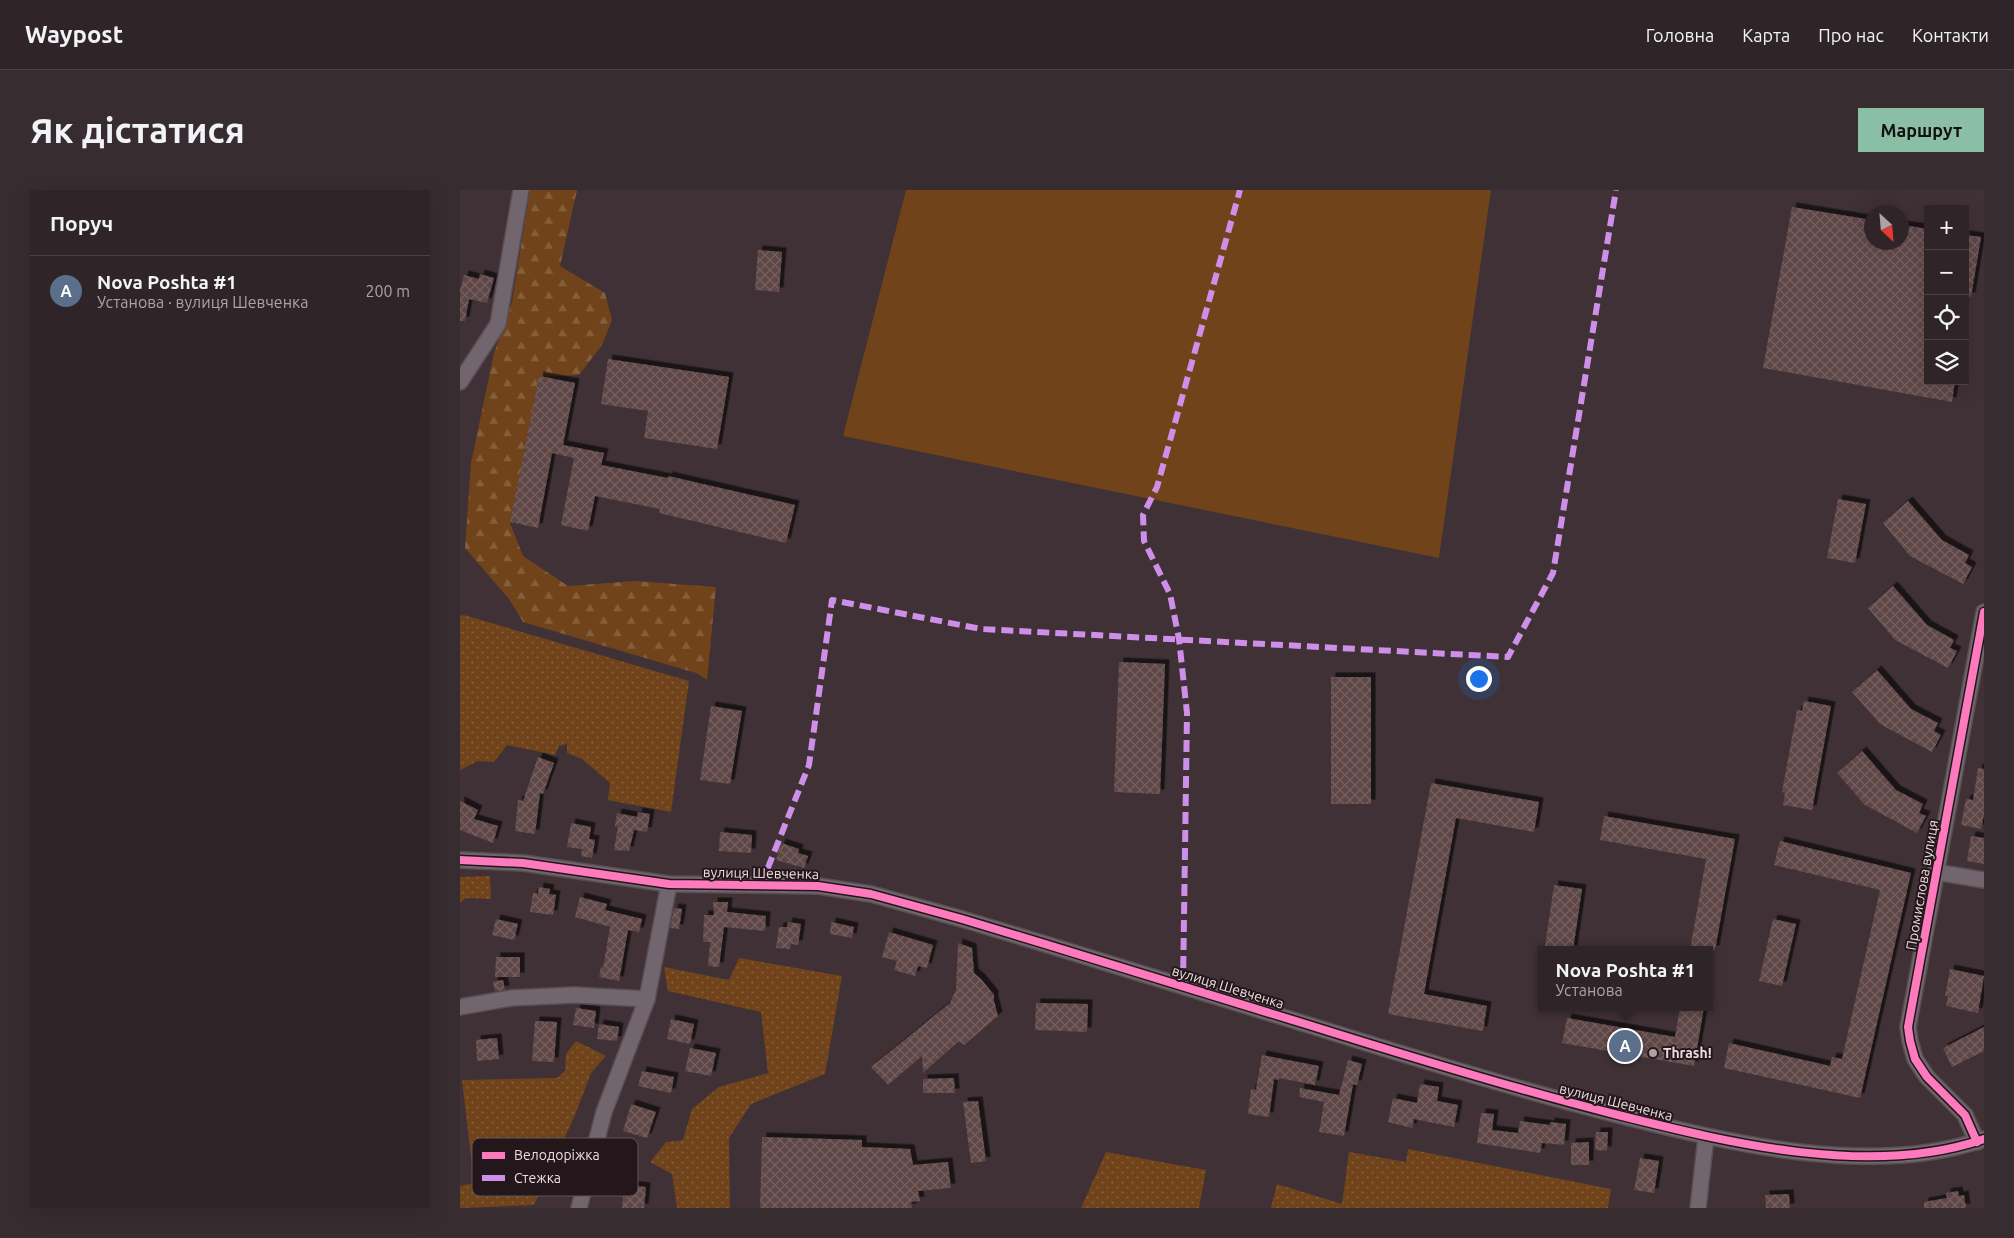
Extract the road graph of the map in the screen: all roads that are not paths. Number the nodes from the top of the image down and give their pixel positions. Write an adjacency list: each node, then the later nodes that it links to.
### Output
1 (521, 190): 2 (street)
2 (460, 382)
3 (1984, 612): 4 (street, Промислова вулиця)
4 (1981, 642): 6 (street, Промислова вулиця)
5 (460, 860): 8 (street, вулиця Шевченка)
6 (1936, 872): 7 (street); 13 (street, Промислова вулиця)
7 (1984, 880)
8 (668, 884): 9 (street); 11 (street, вулиця Шевченка)
9 (647, 1000): 10 (street); 12 (street)
10 (460, 1007)
11 (1706, 1137): 13 (street, вулиця Шевченка); 14 (street)
12 (597, 1138)
13 (1980, 1141)
14 (1698, 1208)

